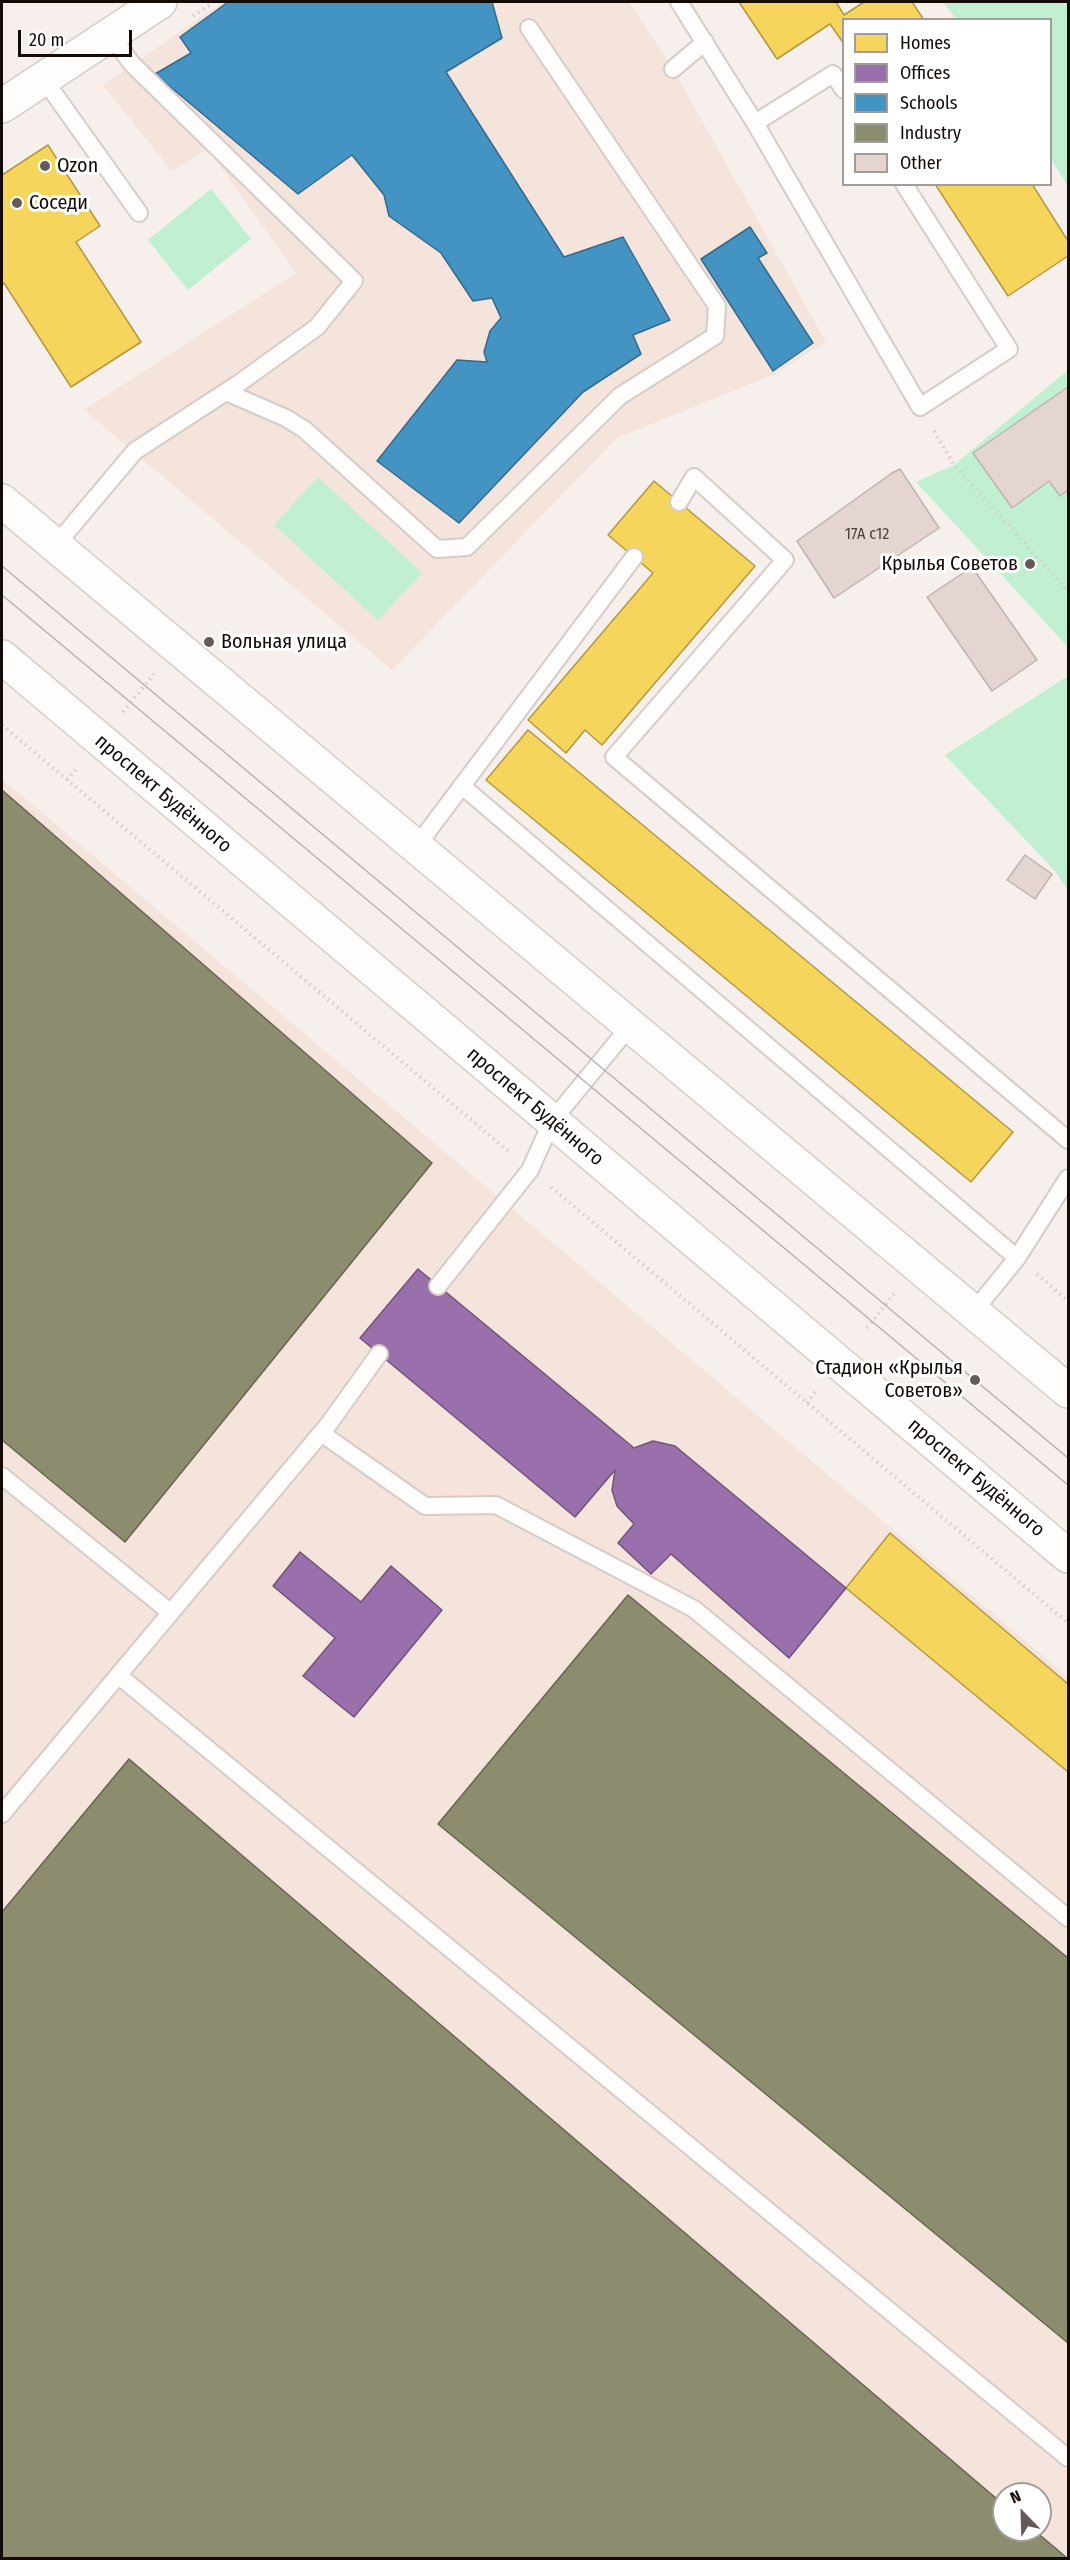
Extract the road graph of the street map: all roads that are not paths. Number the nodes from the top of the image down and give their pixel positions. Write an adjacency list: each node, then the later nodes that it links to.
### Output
1 (160, 2): 4 (main road)
2 (680, 2): 5 (lane)
3 (528, 28): 13 (lane)
4 (110, 34): 7 (main road); 13 (lane)
5 (705, 42): 6 (lane); 10 (lane)
6 (673, 69)
7 (43, 78): 9 (main road); 12 (lane)
8 (842, 88): 10 (lane)
9 (2, 105)
10 (756, 123): 11 (lane)
11 (905, 186)
12 (139, 213)
13 (226, 392): 16 (lane)
14 (2, 501): 16 (main road)
15 (679, 502): 23 (lane)
16 (55, 546): 20 (main road)
17 (634, 557): 19 (lane)
18 (2, 657): 22 (main road, проспект Будённого)
19 (462, 786): 20 (lane); 25 (lane)
20 (416, 847): 21 (main road)
21 (630, 1026): 22 (lane); 27 (main road)
22 (552, 1121): 26 (lane); 32 (main road, проспект Будённого)
23 (1068, 1140)
24 (1068, 1178): 25 (lane)
25 (1017, 1258): 27 (lane)
26 (438, 1286)
27 (974, 1311): 29 (main road)
28 (379, 1354): 30 (lane)
29 (1068, 1391)
30 (321, 1433): 33 (lane); 36 (lane)
31 (2, 1476): 33 (lane)
32 (1068, 1556)
33 (170, 1612): 34 (lane)
34 (118, 1675): 35 (lane); 37 (lane)
35 (2, 1814)
36 (1068, 1918)
37 (1068, 2458)

